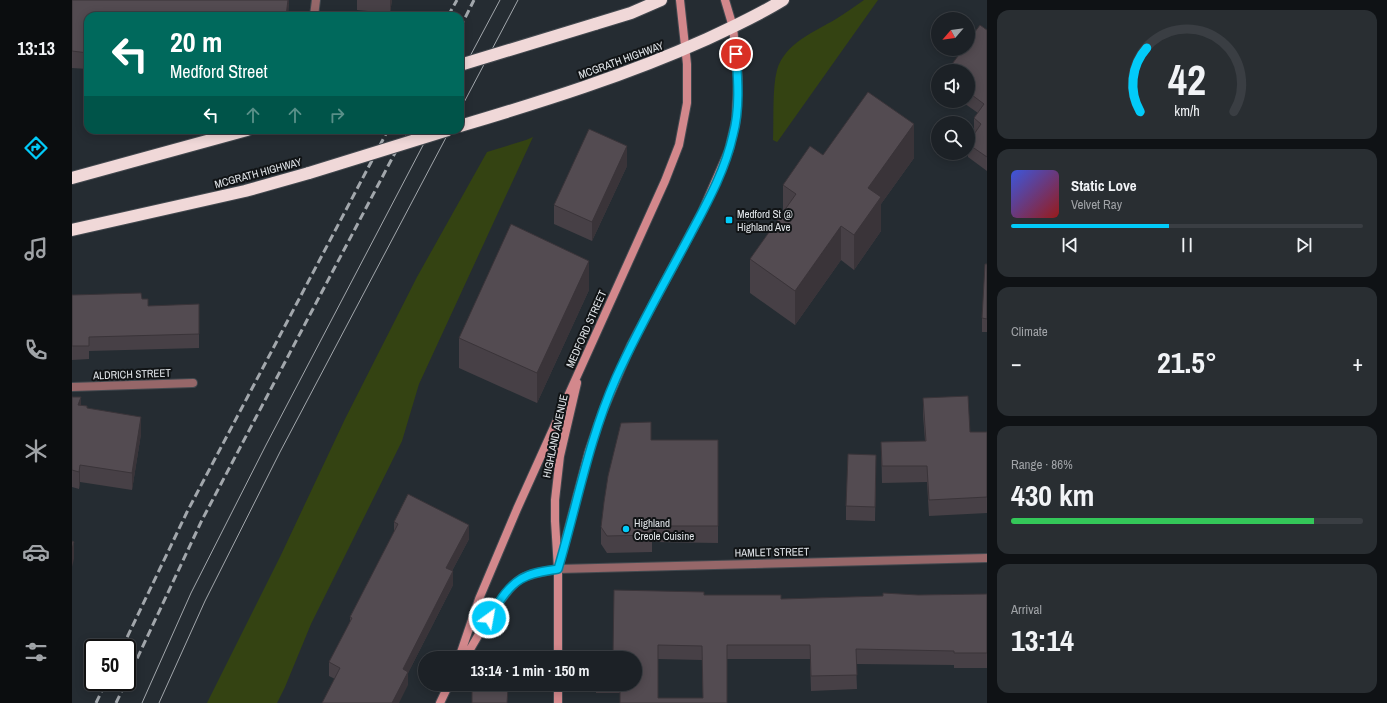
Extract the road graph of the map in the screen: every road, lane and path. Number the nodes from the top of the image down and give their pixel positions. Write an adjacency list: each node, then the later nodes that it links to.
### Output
1 (316, 0): 7 (street)
2 (661, 0): 6 (highway)
3 (680, 0): 9 (main road, MEDFORD STREET)
4 (725, 0): 8 (main road)
5 (783, 0): 8 (highway, MCGRATH HIGHWAY)
6 (644, 4): 10 (highway, bridge)
7 (314, 12)
8 (733, 27): 9 (highway, MCGRATH HIGHWAY); 20 (main road)
9 (686, 48): 11 (highway, MCGRATH HIGHWAY); 16 (main road, MEDFORD STREET)
10 (464, 64)
11 (464, 125)
12 (232, 134): 14 (highway)
13 (435, 134): 15 (highway, MCGRATH HIGHWAY, bridge)
14 (72, 178)
15 (72, 230)
16 (582, 362): 20 (main road, HIGHLAND AVENUE); 21 (main road, MEDFORD STREET)
17 (193, 383): 18 (street, ALDRICH STREET)
18 (72, 387)
19 (987, 558): 20 (street, HAMLET STREET)
20 (558, 569): 22 (main road); 23 (main road, HIGHLAND AVENUE)
21 (461, 651)
22 (468, 651)
23 (558, 651)
24 (446, 691): 26 (main road)
25 (558, 691): 27 (main road)
26 (440, 703)
27 (558, 703)

